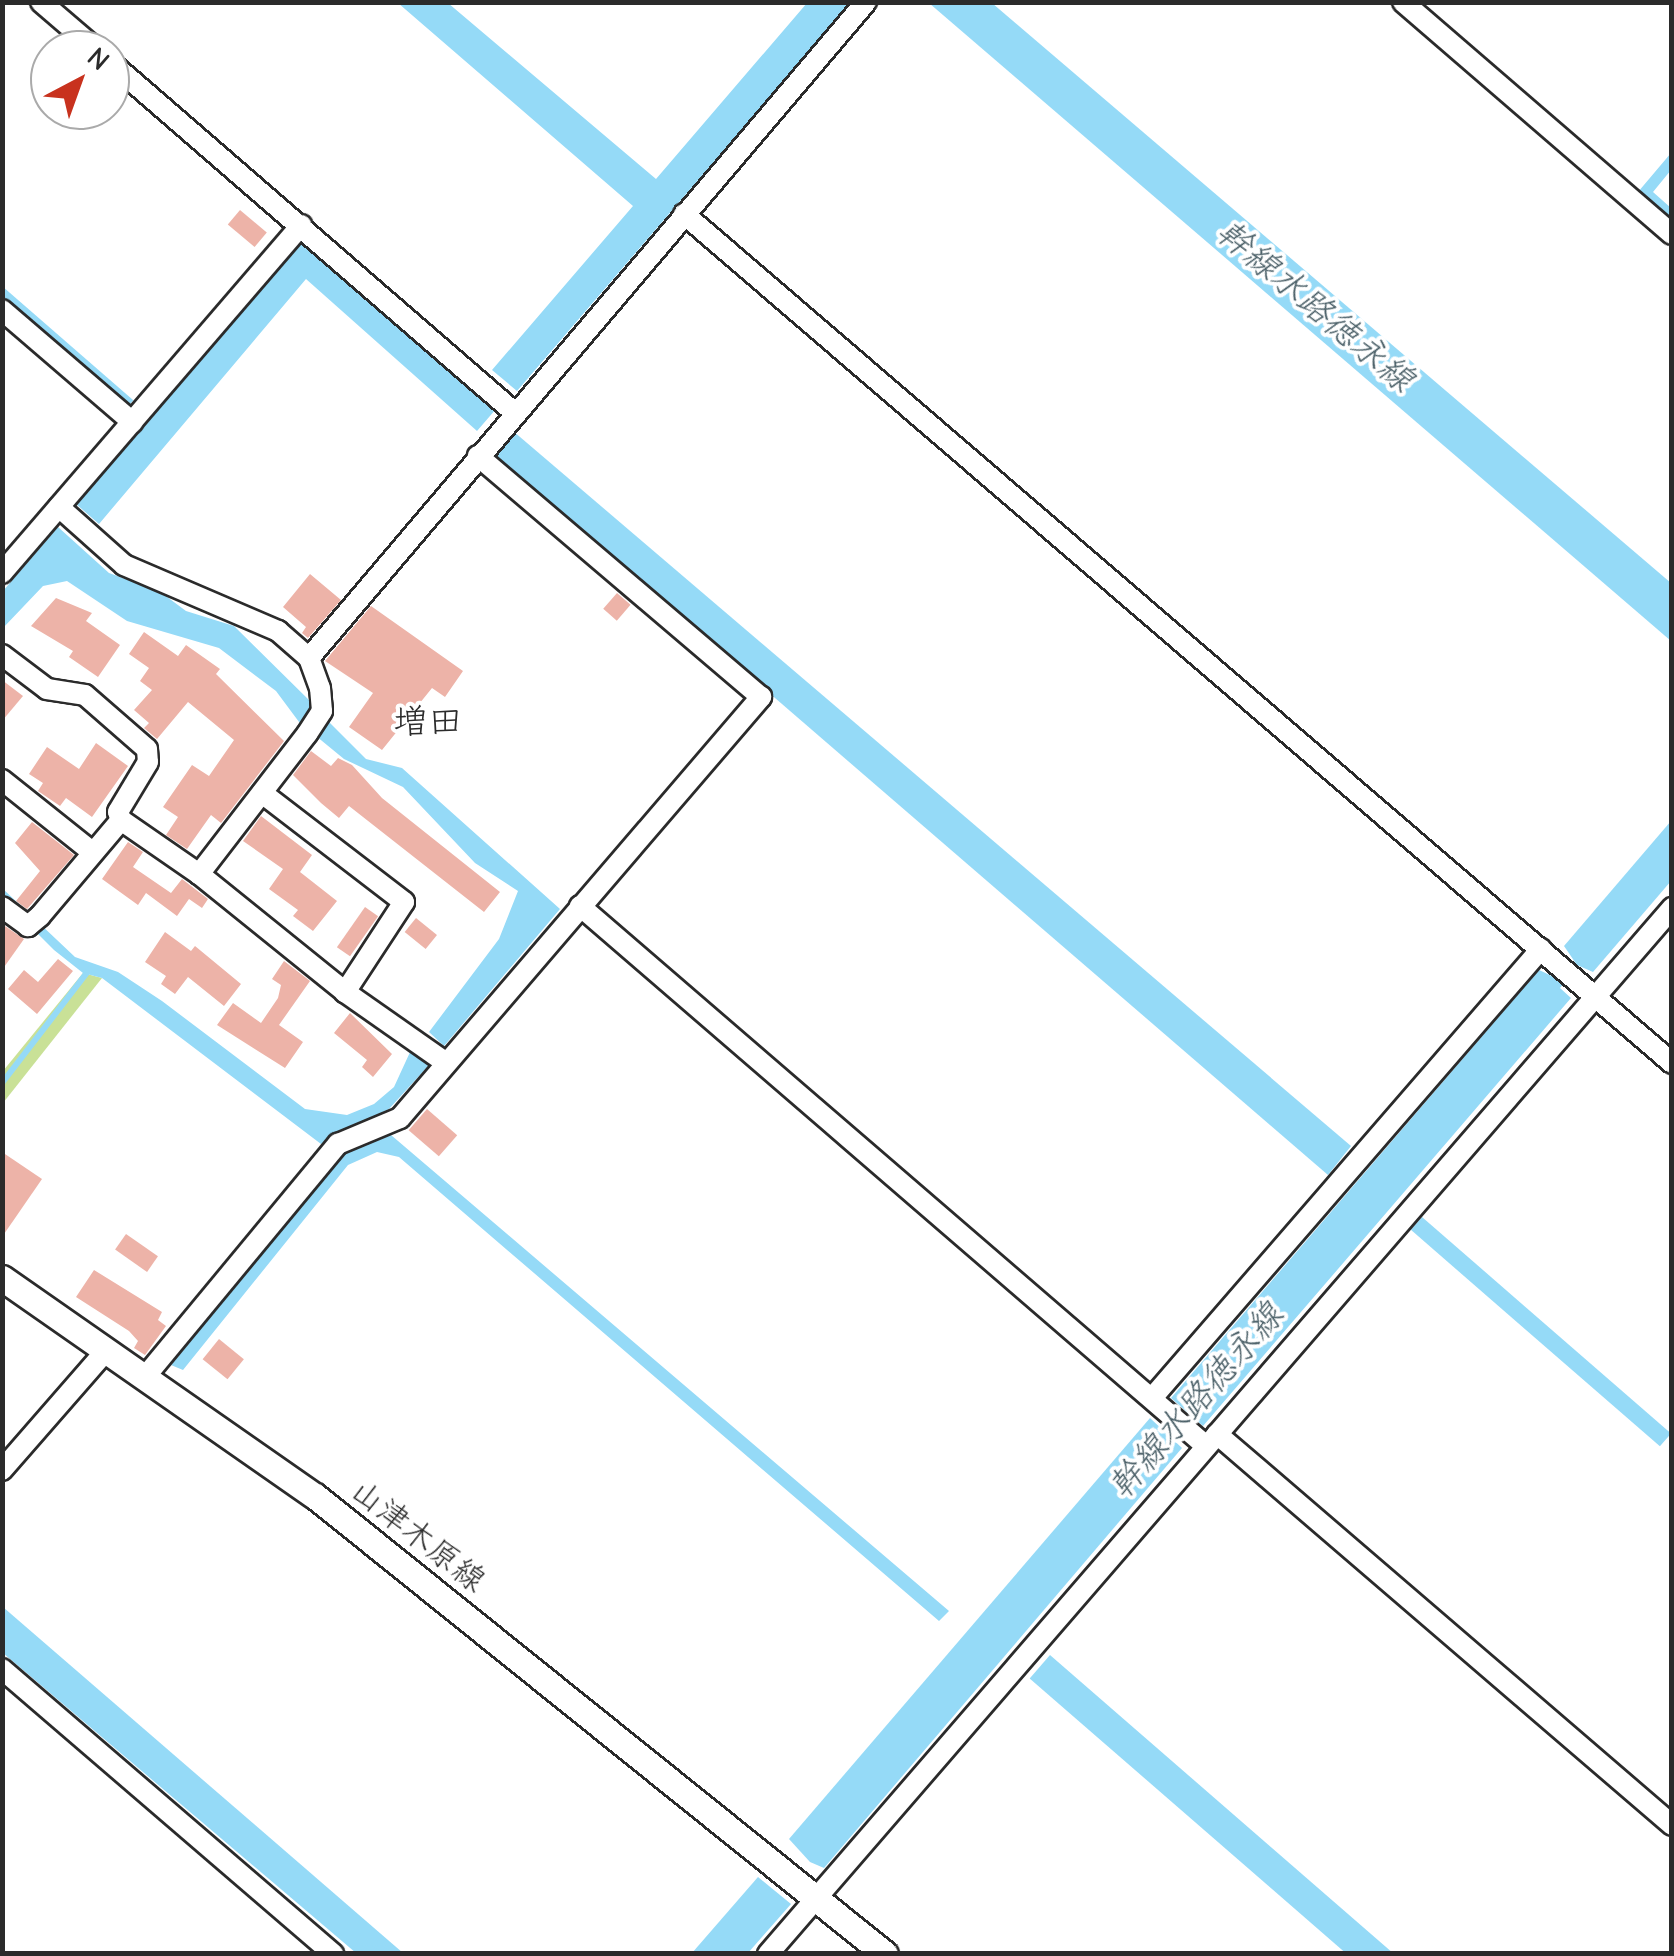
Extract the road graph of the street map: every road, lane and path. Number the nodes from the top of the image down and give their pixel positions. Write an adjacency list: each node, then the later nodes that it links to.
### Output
1 (41, 2): 4 (street)
2 (866, 2): 6 (street)
3 (1403, 2): 8 (street)
4 (73, 30)
5 (130, 79): 7 (street)
6 (684, 214): 10 (street); 25 (street)
7 (302, 225): 10 (street); 11 (street)
8 (1672, 234)
9 (2, 310): 11 (street)
10 (515, 412): 12 (street)
11 (132, 422): 13 (street)
12 (478, 456): 16 (street); 22 (street)
13 (73, 519): 14 (street); 16 (street)
14 (2, 573)
15 (2, 656): 19 (street)
16 (309, 658): 18 (street)
17 (2, 780): 20 (street)
18 (262, 793): 21 (street); 26 (street)
19 (121, 820): 20 (street); 21 (street)
20 (92, 851): 23 (street)
21 (199, 874): 26 (street)
22 (580, 906): 28 (street); 33 (street)
23 (2, 907)
24 (1672, 908): 27 (street)
25 (1541, 949): 27 (street); 33 (street)
26 (345, 992): 28 (street)
27 (1595, 997): 29 (street); 34 (street)
28 (446, 1062): 32 (street)
29 (1672, 1063)
30 (2, 1278): 31 (street, 山津木原線)
31 (106, 1352): 32 (street, 山津木原線); 35 (street)
32 (144, 1378): 38 (street, 山津木原線)
33 (1152, 1398): 34 (street)
34 (1211, 1440): 37 (street); 38 (street)
35 (2, 1470)
36 (2, 1669): 39 (street)
37 (1672, 1825)
38 (808, 1891): 40 (street); 41 (street, 山津木原線)
39 (333, 1954)
40 (768, 1954)
41 (885, 1954)

